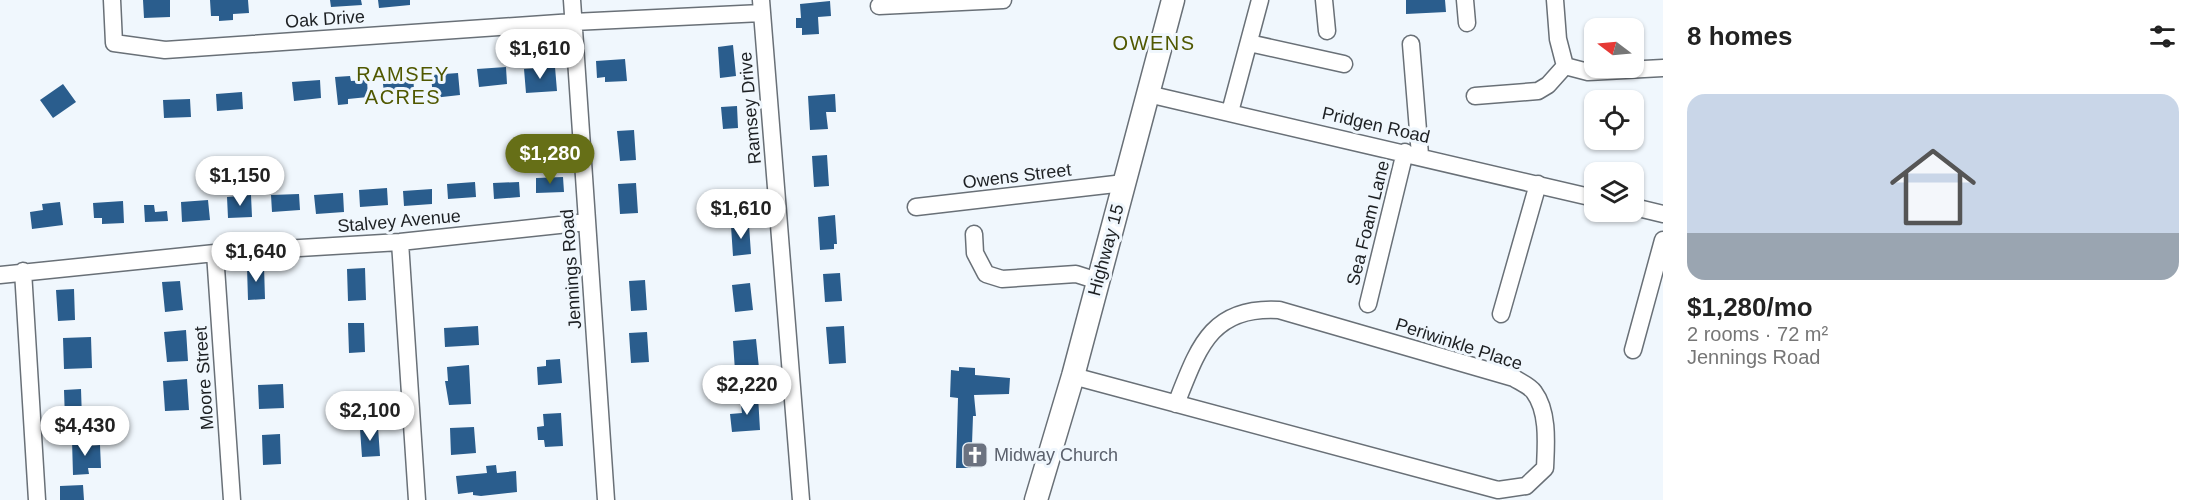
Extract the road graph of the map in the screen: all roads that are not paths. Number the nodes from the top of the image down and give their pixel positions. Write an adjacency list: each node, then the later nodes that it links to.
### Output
1 (112, 0): 11 (street, Oak Drive)
2 (572, 0): 11 (street, Jennings Road)
3 (1003, 0): 9 (street)
4 (1173, 0): 19 (main road, Highway 15)
5 (1260, 0): 14 (street)
6 (1324, 0): 13 (street)
7 (1465, 0): 12 (street)
8 (1555, 0): 17 (street)
9 (879, 6)
10 (761, 7): 11 (street, Oak Drive); 46 (street, Ramsey Drive)
11 (573, 22): 29 (street, Jennings Road)
12 (1467, 23)
13 (1327, 31)
14 (1248, 43): 16 (street); 21 (street)
15 (1412, 44): 22 (street, Sea Foam Lane)
16 (1344, 64)
17 (1565, 66): 18 (street); 20 (street)
18 (1663, 68)
19 (1148, 94): 21 (street, Pridgen Road); 23 (main road, Highway 15)
20 (1475, 96)
21 (1230, 112): 22 (street, Pridgen Road)
22 (1413, 154): 24 (street, Pridgen Road); 37 (street, Sea Foam Lane)
23 (1124, 183): 26 (street, Owens Street); 36 (main road, Highway 15)
24 (1538, 184): 25 (street, Pridgen Road); 38 (street)
25 (1584, 196)
26 (916, 207)
27 (1644, 209): 28 (street)
28 (1663, 214)
29 (587, 222): 32 (street, Stalvey Avenue); 45 (street, Jennings Road)
30 (974, 234): 36 (street)
31 (1663, 240): 39 (street)
32 (400, 242): 33 (street, Stalvey Avenue); 44 (street)
33 (215, 253): 34 (street, Stalvey Avenue); 43 (street, Moore Street)
34 (22, 271): 35 (street, Stalvey Avenue); 42 (street)
35 (0, 274)
36 (1098, 281): 40 (main road, Highway 15)
37 (1368, 304)
38 (1502, 314)
39 (1633, 350)
40 (1072, 376): 41 (street, Periwinkle Place); 47 (main road, Highway 15)
41 (1176, 404): 41 (street, Periwinkle Place)
42 (37, 500)
43 (232, 500)
44 (417, 500)
45 (606, 500)
46 (801, 500)
47 (1036, 500)

